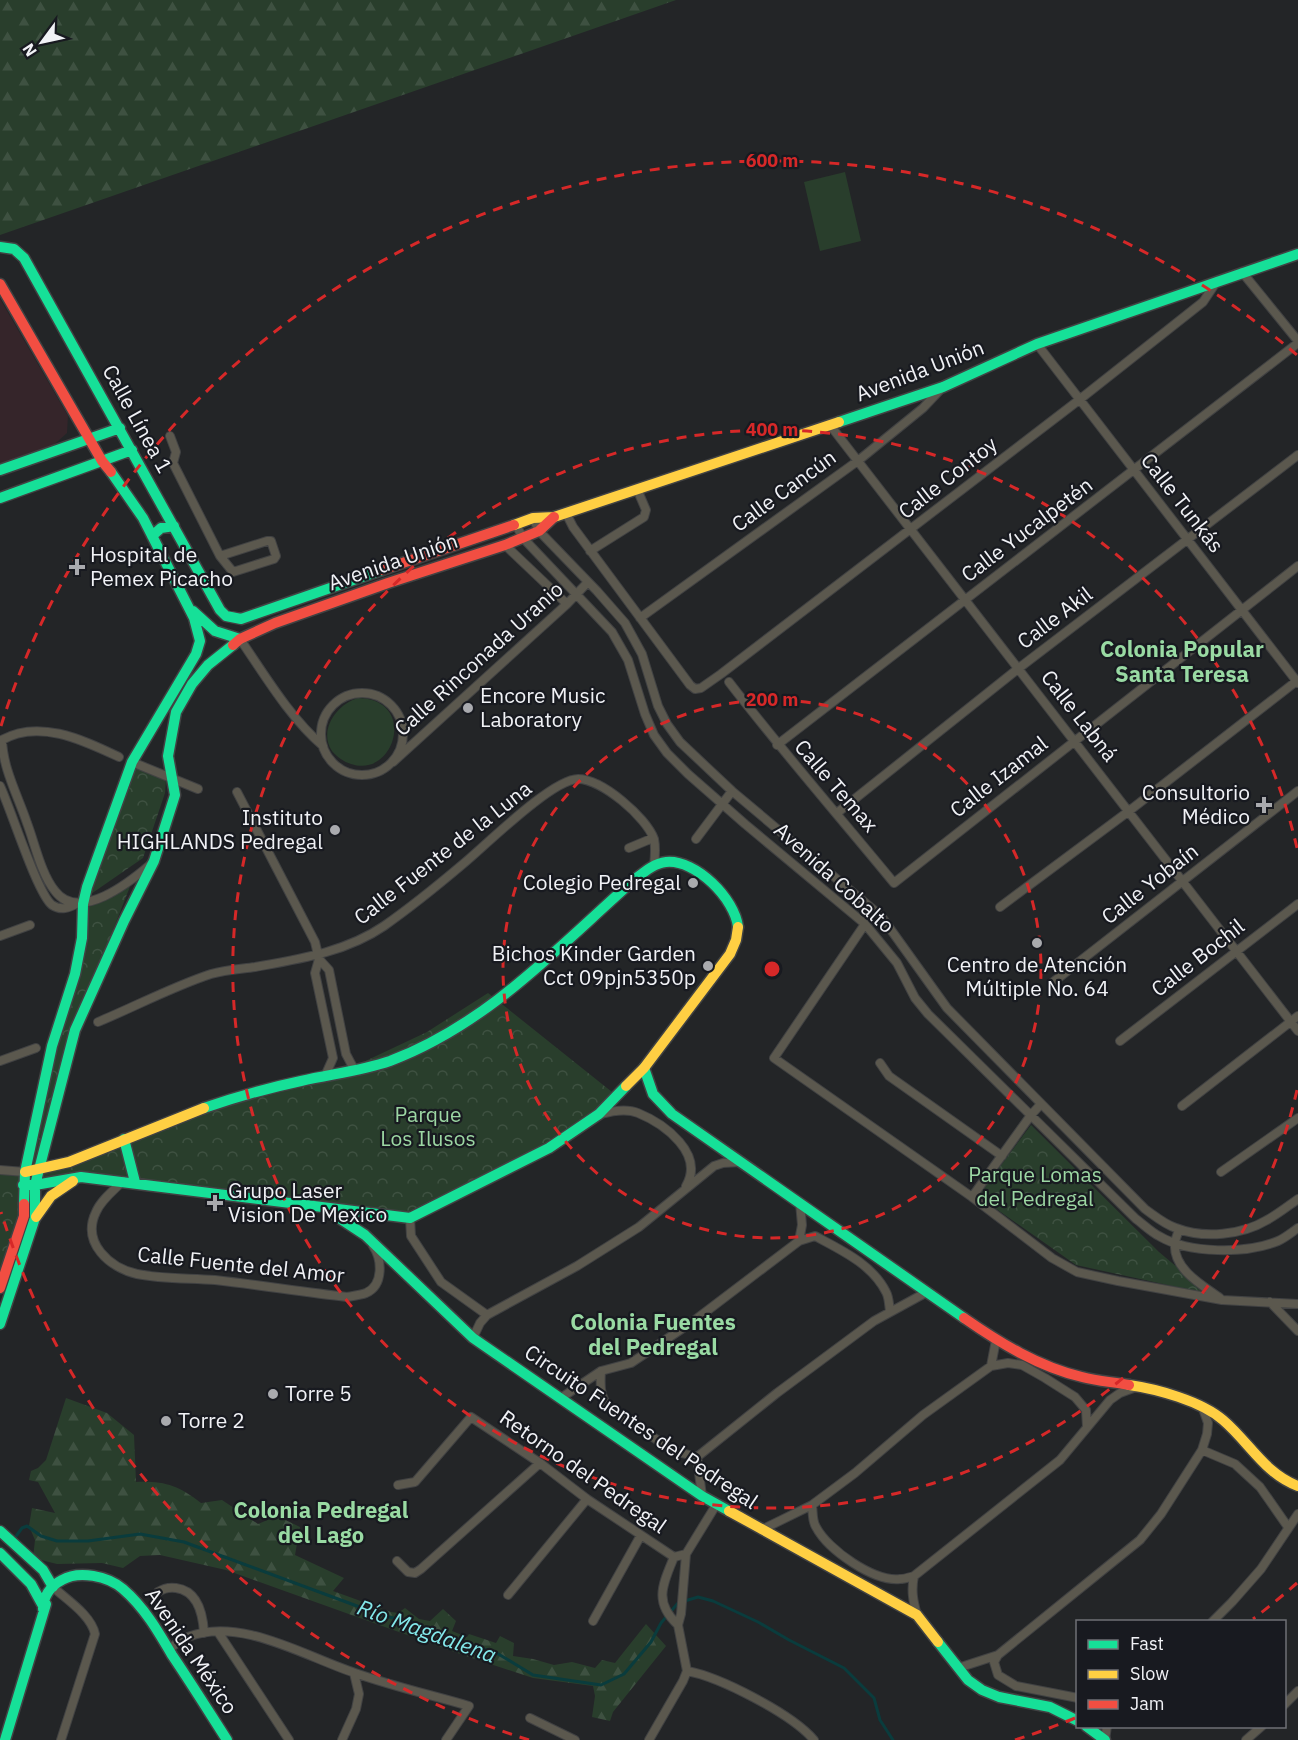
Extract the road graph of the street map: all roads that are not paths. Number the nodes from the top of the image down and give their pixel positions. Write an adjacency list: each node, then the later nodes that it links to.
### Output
1 (0, 247): 11 (street, Calle Línea 1)
2 (1298, 254): 3 (street, Avenida Unión)
3 (1242, 272): 4 (street, Avenida Unión); 6 (street)
4 (1218, 280): 7 (street, Avenida Unión); 9 (street, Calle Contoy)
5 (0, 284): 13 (street, Calle Línea 1)
6 (1298, 342): 19 (street, Calle Yucalpetén)
7 (1037, 344): 8 (street, Avenida Unión); 9 (street, Calle Tunkás)
8 (943, 387): 10 (street, Avenida Unión); 16 (street, Calle Cancún)
9 (1079, 400): 19 (street, Calle Tunkás); 27 (street, Calle Contoy)
10 (830, 425): 16 (street, Calle Labná); 20 (street, Avenida Unión)
11 (120, 428): 13 (street); 14 (street, Calle Línea 1)
12 (170, 436): 34 (street)
13 (89, 439): 17 (street, Calle Línea 1); 18 (street)
14 (132, 450): 17 (street); 26 (street, Calle Línea 1)
15 (1298, 455): 31 (street, Calle Akil)
16 (859, 460): 27 (street, Calle Labná); 43 (street, Calle Cancún)
17 (102, 461): 21 (street); 29 (street, Calle Línea 1)
18 (0, 470)
19 (1134, 471): 31 (street, Calle Tunkás); 38 (street, Calle Yucalpetén)
20 (637, 489): 22 (street, Avenida Unión); 33 (street)
21 (0, 498)
22 (566, 513): 23 (street, Avenida Unión); 33 (street)
23 (554, 517): 24 (street, Avenida Unión); 28 (street, Avenida Unión)
24 (533, 518): 25 (street, Avenida Unión); 28 (street, Avenida Cobalto)
25 (516, 525): 30 (street, Avenida Cobalto); 42 (street, Avenida Unión)
26 (174, 526): 29 (street); 42 (street, Calle Línea 1)
27 (911, 528): 38 (street, Calle Labná); 43 (street, Calle Contoy)
28 (538, 531): 30 (street, Avenida Unión); 36 (street, Avenida Cobalto)
29 (152, 536): 40 (street, Calle Línea 1)
30 (523, 538): 32 (street, Avenida Unión); 37 (street, Avenida Cobalto)
31 (1188, 539): 41 (street, Calle Tunkás); 45 (street, Calle Akil)
32 (505, 545): 39 (street); 44 (street, Avenida Unión)
33 (591, 551): 43 (street)
34 (220, 556): 34 (street)
35 (1298, 566): 41 (street, Calle Izamal)
36 (588, 582): 37 (street, Calle Rinconada Uranio); 58 (street, Avenida Cobalto)
37 (577, 594): 39 (street, Calle Rinconada Uranio); 61 (street, Avenida Cobalto)
38 (966, 599): 45 (street, Calle Labná); 50 (street, Calle Yucalpetén)
39 (567, 604): 54 (street, Calle Rinconada Uranio)
40 (188, 606): 44 (street); 53 (street)
41 (1242, 609): 46 (street, Calle Tunkás); 48 (street, Calle Izamal)
42 (233, 618)
43 (640, 618)
44 (240, 639): 51 (street); 55 (street, Avenida Unión)
45 (1019, 668): 48 (street, Calle Labná); 63 (street, Calle Akil)
46 (1297, 681): 62 (street)
47 (729, 682): 50 (street, Calle Temax)
48 (1074, 740): 62 (street, Calle Labná); 72 (street, Calle Izamal)
49 (1, 741): 52 (street); 64 (street)
50 (777, 745): 63 (street, Calle Temax)
51 (323, 746): 54 (street); 54 (street)
52 (119, 757)
53 (132, 762): 55 (street); 73 (street)
54 (393, 762)
55 (173, 778): 57 (street); 69 (street, Avenida Unión)
56 (0, 786): 65 (street)
57 (198, 789)
58 (732, 791): 61 (street); 93 (street, Avenida Cobalto)
59 (1298, 791): 71 (street, Calle Yobaín)
60 (237, 792): 80 (street)
61 (722, 804): 67 (street); 76 (street, Avenida Cobalto)
62 (1129, 811): 71 (street, Calle Labná); 75 (street)
63 (837, 813): 72 (street, Calle Temax)
64 (27, 822): 65 (street); 73 (street)
65 (17, 825): 73 (street)
66 (653, 838): 68 (street); 70 (street); 80 (street, Calle Fuente de la Luna)
67 (696, 839)
68 (629, 848)
69 (154, 861): 73 (street); 103 (street, Avenida Unión)
70 (654, 866): 90 (street); 91 (street)
71 (1183, 881): 79 (street, Calle Labná); 81 (street, Calle Yobaín)
72 (894, 883)
73 (81, 904): 104 (street)
74 (1298, 904): 79 (street, Calle Bochil)
75 (1000, 907)
76 (865, 924): 96 (street, Avenida Cobalto); 112 (street)
77 (30, 925): 78 (street)
78 (0, 936)
79 (1237, 952): 83 (street, Calle Labná); 86 (street, Calle Bochil)
80 (318, 956): 84 (street, Calle Fuente de la Luna); 91 (street); 92 (street)
81 (1052, 983)
82 (1298, 1016): 83 (street)
83 (1291, 1021): 85 (street, Calle Labná); 94 (street)
84 (98, 1022)
85 (1298, 1031)
86 (1120, 1041)
87 (36, 1048): 88 (street)
88 (0, 1061)
89 (880, 1063): 99 (street)
90 (644, 1068): 95 (street); 100 (street)
91 (355, 1071): 92 (street)
92 (325, 1076): 98 (street)
93 (1041, 1104): 96 (street); 119 (street, Avenida Cobalto)
94 (1182, 1106)
95 (599, 1114): 111 (street); 117 (street)
96 (1031, 1115): 99 (street); 122 (street, Avenida Cobalto)
97 (1298, 1118): 105 (street)
98 (124, 1139): 101 (street); 108 (street)
99 (1002, 1156): 112 (street)
100 (740, 1162): 111 (street); 114 (street)
101 (56, 1166): 103 (street); 107 (street)
102 (0, 1170): 104 (street)
103 (39, 1171): 104 (street); 110 (street, Avenida Unión)
104 (25, 1172): 109 (street)
105 (1221, 1172)
106 (81, 1176): 107 (street, Circuito Fuentes del Pedregal); 108 (street, Circuito Fuentes del Pedregal); 116 (street)
107 (57, 1181): 110 (street, Circuito Fuentes del Pedregal)
108 (129, 1181): 115 (street, Circuito Fuentes del Pedregal); 120 (street, Calle Fuente del Amor)
109 (23, 1185): 110 (street, Circuito Fuentes del Pedregal); 123 (street)
110 (35, 1185): 116 (street, Avenida Unión)
111 (685, 1188): 129 (street)
112 (972, 1197): 125 (street)
113 (1298, 1198): 119 (street, Avenida Cobalto)
114 (800, 1203): 121 (street); 124 (street)
115 (321, 1206): 117 (street, Circuito Fuentes del Pedregal); 120 (street, Circuito Fuentes del Pedregal)
116 (35, 1218): 130 (street)
117 (410, 1218): 129 (street)
118 (1298, 1228): 122 (street, Avenida Cobalto)
119 (1179, 1229): 122 (street)
120 (365, 1235): 132 (street, Circuito Fuentes del Pedregal)
121 (799, 1241): 128 (street); 135 (street)
122 (1175, 1244): 125 (street)
123 (0, 1288)
124 (927, 1292): 128 (street); 133 (street)
125 (1222, 1300): 126 (street)
126 (1270, 1302): 127 (street); 131 (street)
127 (1298, 1304)
128 (890, 1311): 141 (street)
129 (487, 1315): 132 (street)
130 (0, 1324)
131 (1298, 1331)
132 (473, 1338): 137 (street, Circuito Fuentes del Pedregal)
133 (996, 1340): 134 (street); 136 (street)
134 (991, 1366): 139 (street); 148 (street)
135 (601, 1371): 137 (street); 141 (street)
136 (1137, 1386): 138 (street); 139 (street)
137 (561, 1398): 145 (street, Circuito Fuentes del Pedregal)
138 (1202, 1405): 140 (street); 144 (street)
139 (1087, 1427): 159 (street)
140 (1202, 1450): 150 (street); 171 (street)
141 (697, 1457): 145 (street)
142 (540, 1463): 143 (street, Retorno del Pedregal); 146 (street, Retorno del Pedregal); 157 (street)
143 (398, 1485)
144 (1298, 1486)
145 (702, 1496): 147 (street, Circuito Fuentes del Pedregal)
146 (587, 1499): 153 (street, Retorno del Pedregal); 162 (street)
147 (716, 1505): 151 (street, Circuito Fuentes del Pedregal); 155 (street)
148 (812, 1505): 151 (street); 159 (street)
149 (1298, 1514): 150 (street)
150 (1288, 1527): 165 (street)
151 (761, 1530): 164 (street, Circuito Fuentes del Pedregal)
152 (1, 1531): 160 (street)
153 (641, 1535): 156 (street, Retorno del Pedregal); 166 (street)
154 (0, 1553): 158 (street)
155 (686, 1554): 156 (street); 167 (street)
156 (674, 1557): 167 (street)
157 (397, 1561)
158 (23, 1575): 160 (street); 163 (street)
159 (914, 1576): 164 (street)
160 (53, 1587): 163 (street); 170 (street, Avenida México); 183 (street)
161 (158, 1592): 169 (street)
162 (508, 1596)
163 (42, 1607): 182 (street)
164 (917, 1615): 172 (street, Circuito Fuentes del Pedregal)
165 (1214, 1620)
166 (593, 1621)
167 (678, 1625): 173 (street)
168 (218, 1632): 169 (street); 174 (street); 185 (street)
169 (204, 1633): 170 (street)
170 (169, 1649): 184 (street, Avenida México)
171 (998, 1655): 172 (street); 176 (street)
172 (958, 1668): 179 (street, Circuito Fuentes del Pedregal)
173 (687, 1671): 189 (street); 190 (street)
174 (354, 1673): 186 (street); 187 (street)
175 (1298, 1691): 177 (street)
176 (1076, 1698)
177 (1286, 1703)
178 (531, 1718): 188 (street)
179 (1076, 1720)
180 (1089, 1728): 191 (street)
181 (1260, 1728): 192 (street)
182 (7, 1740)
183 (61, 1740)
184 (227, 1740)
185 (290, 1740)
186 (342, 1740)
187 (446, 1740)
188 (575, 1740)
189 (649, 1740)
190 (814, 1740)
191 (1105, 1740)
192 (1246, 1740)

